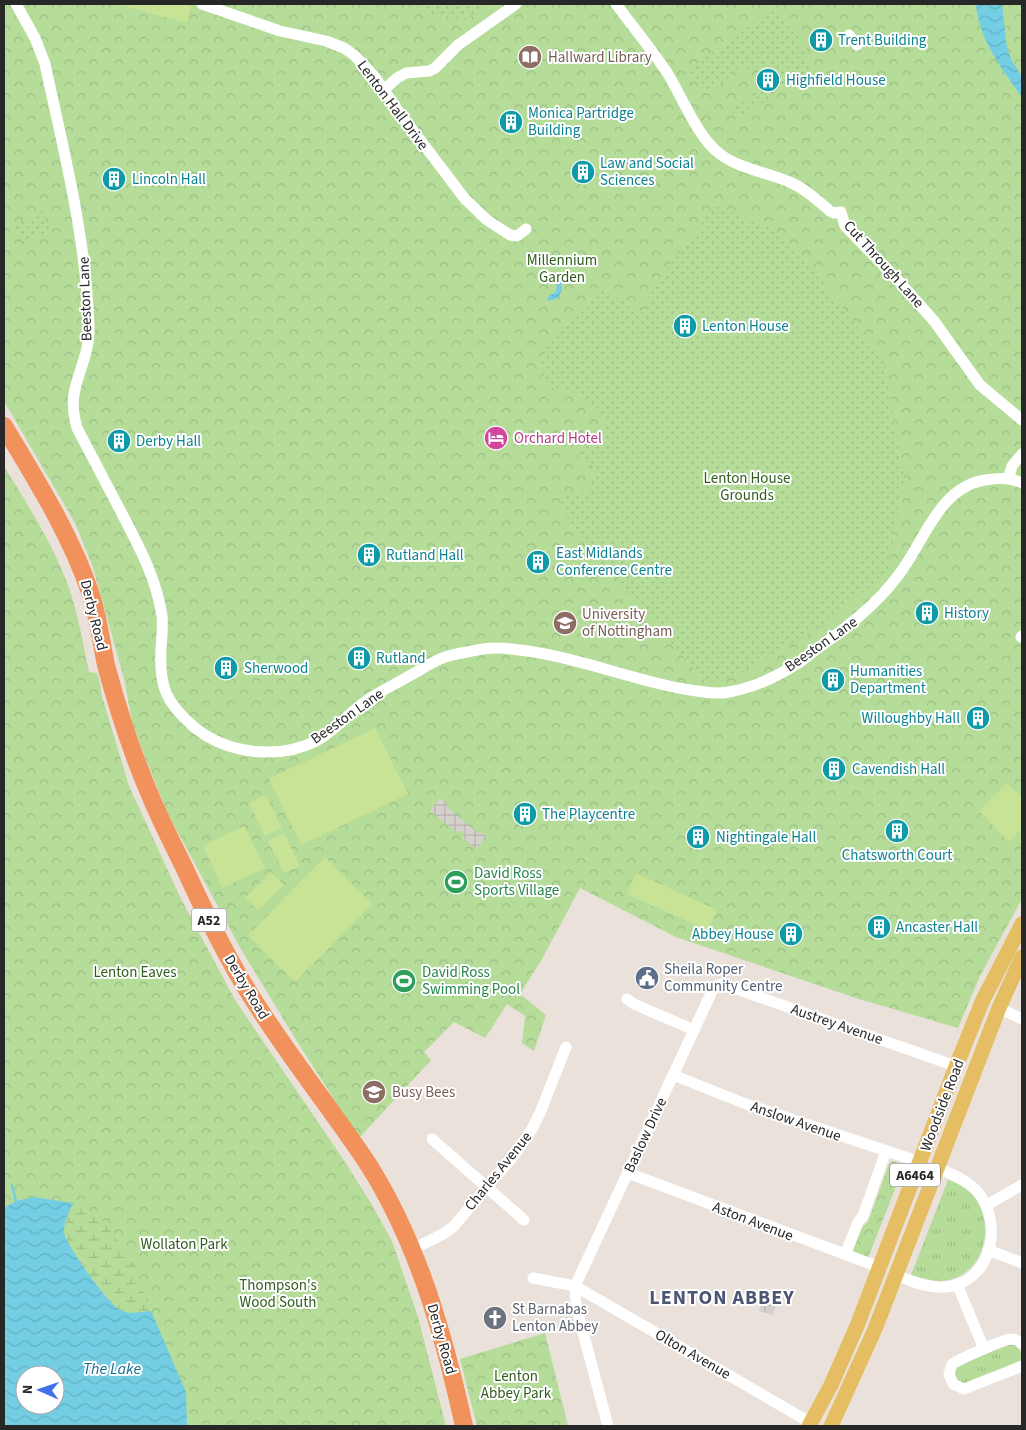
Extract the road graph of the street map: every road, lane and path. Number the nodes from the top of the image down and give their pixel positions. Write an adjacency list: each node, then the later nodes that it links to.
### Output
1 (16, 4): 10 (street, Beeston Lane)
2 (202, 4): 5 (street, Lenton Hall Drive)
3 (516, 4): 5 (street)
4 (616, 4): 7 (street, Cut Through Lane)
5 (384, 90): 6 (street, Lenton Hall Drive)
6 (526, 229)
7 (1022, 420)
8 (4, 426): 32 (highway, Derby Road / A52)
9 (1022, 454): 10 (street)
10 (1008, 477): 11 (street)
11 (1022, 483)
12 (1022, 924): 16 (main road, Woodside Road / A6464)
13 (1022, 957): 17 (main road, Woodside Road / A6464)
14 (717, 985): 19 (street, Baslow Drive); 21 (street, Austrey Avenue)
15 (628, 999): 19 (street)
16 (982, 1002): 17 (main road); 21 (main road, Woodside Road / A6464)
17 (999, 1008): 18 (street); 26 (main road, Woodside Road / A6464)
18 (1022, 1019)
19 (694, 1030): 22 (street, Baslow Drive)
20 (566, 1047): 29 (street, Charles Avenue)
21 (957, 1064): 25 (main road, Woodside Road / A6464)
22 (673, 1076): 24 (street, Anslow Avenue); 27 (street, Baslow Drive)
23 (432, 1140): 29 (street)
24 (886, 1151): 25 (street, Anslow Avenue); 34 (street)
25 (920, 1162): 26 (main road); 36 (main road, Woodside Road / A6464)
26 (938, 1168): 30 (street); 37 (main road, Woodside Road / A6464)
27 (628, 1172): 34 (street, Aston Avenue); 40 (street, Baslow Drive)
28 (1022, 1185): 30 (street)
29 (487, 1187): 31 (street); 32 (street, Charles Avenue)
30 (987, 1205): 33 (street)
31 (524, 1220)
32 (411, 1250): 45 (highway, Derby Road / A52)
33 (988, 1250): 35 (street); 39 (street)
34 (845, 1255): 36 (street, Aston Avenue)
35 (1022, 1262)
36 (879, 1268): 44 (main road, Woodside Road / A6464)
37 (897, 1275): 39 (street); 47 (main road, Woodside Road / A6464)
38 (533, 1278): 40 (street, Olton Avenue)
39 (956, 1284): 42 (street)
40 (576, 1286): 44 (street, Olton Avenue); 46 (street)
41 (1022, 1344): 42 (street)
42 (984, 1350): 43 (street)
43 (1022, 1366)
44 (810, 1424)
45 (464, 1426)
46 (608, 1426)
47 (830, 1426)

